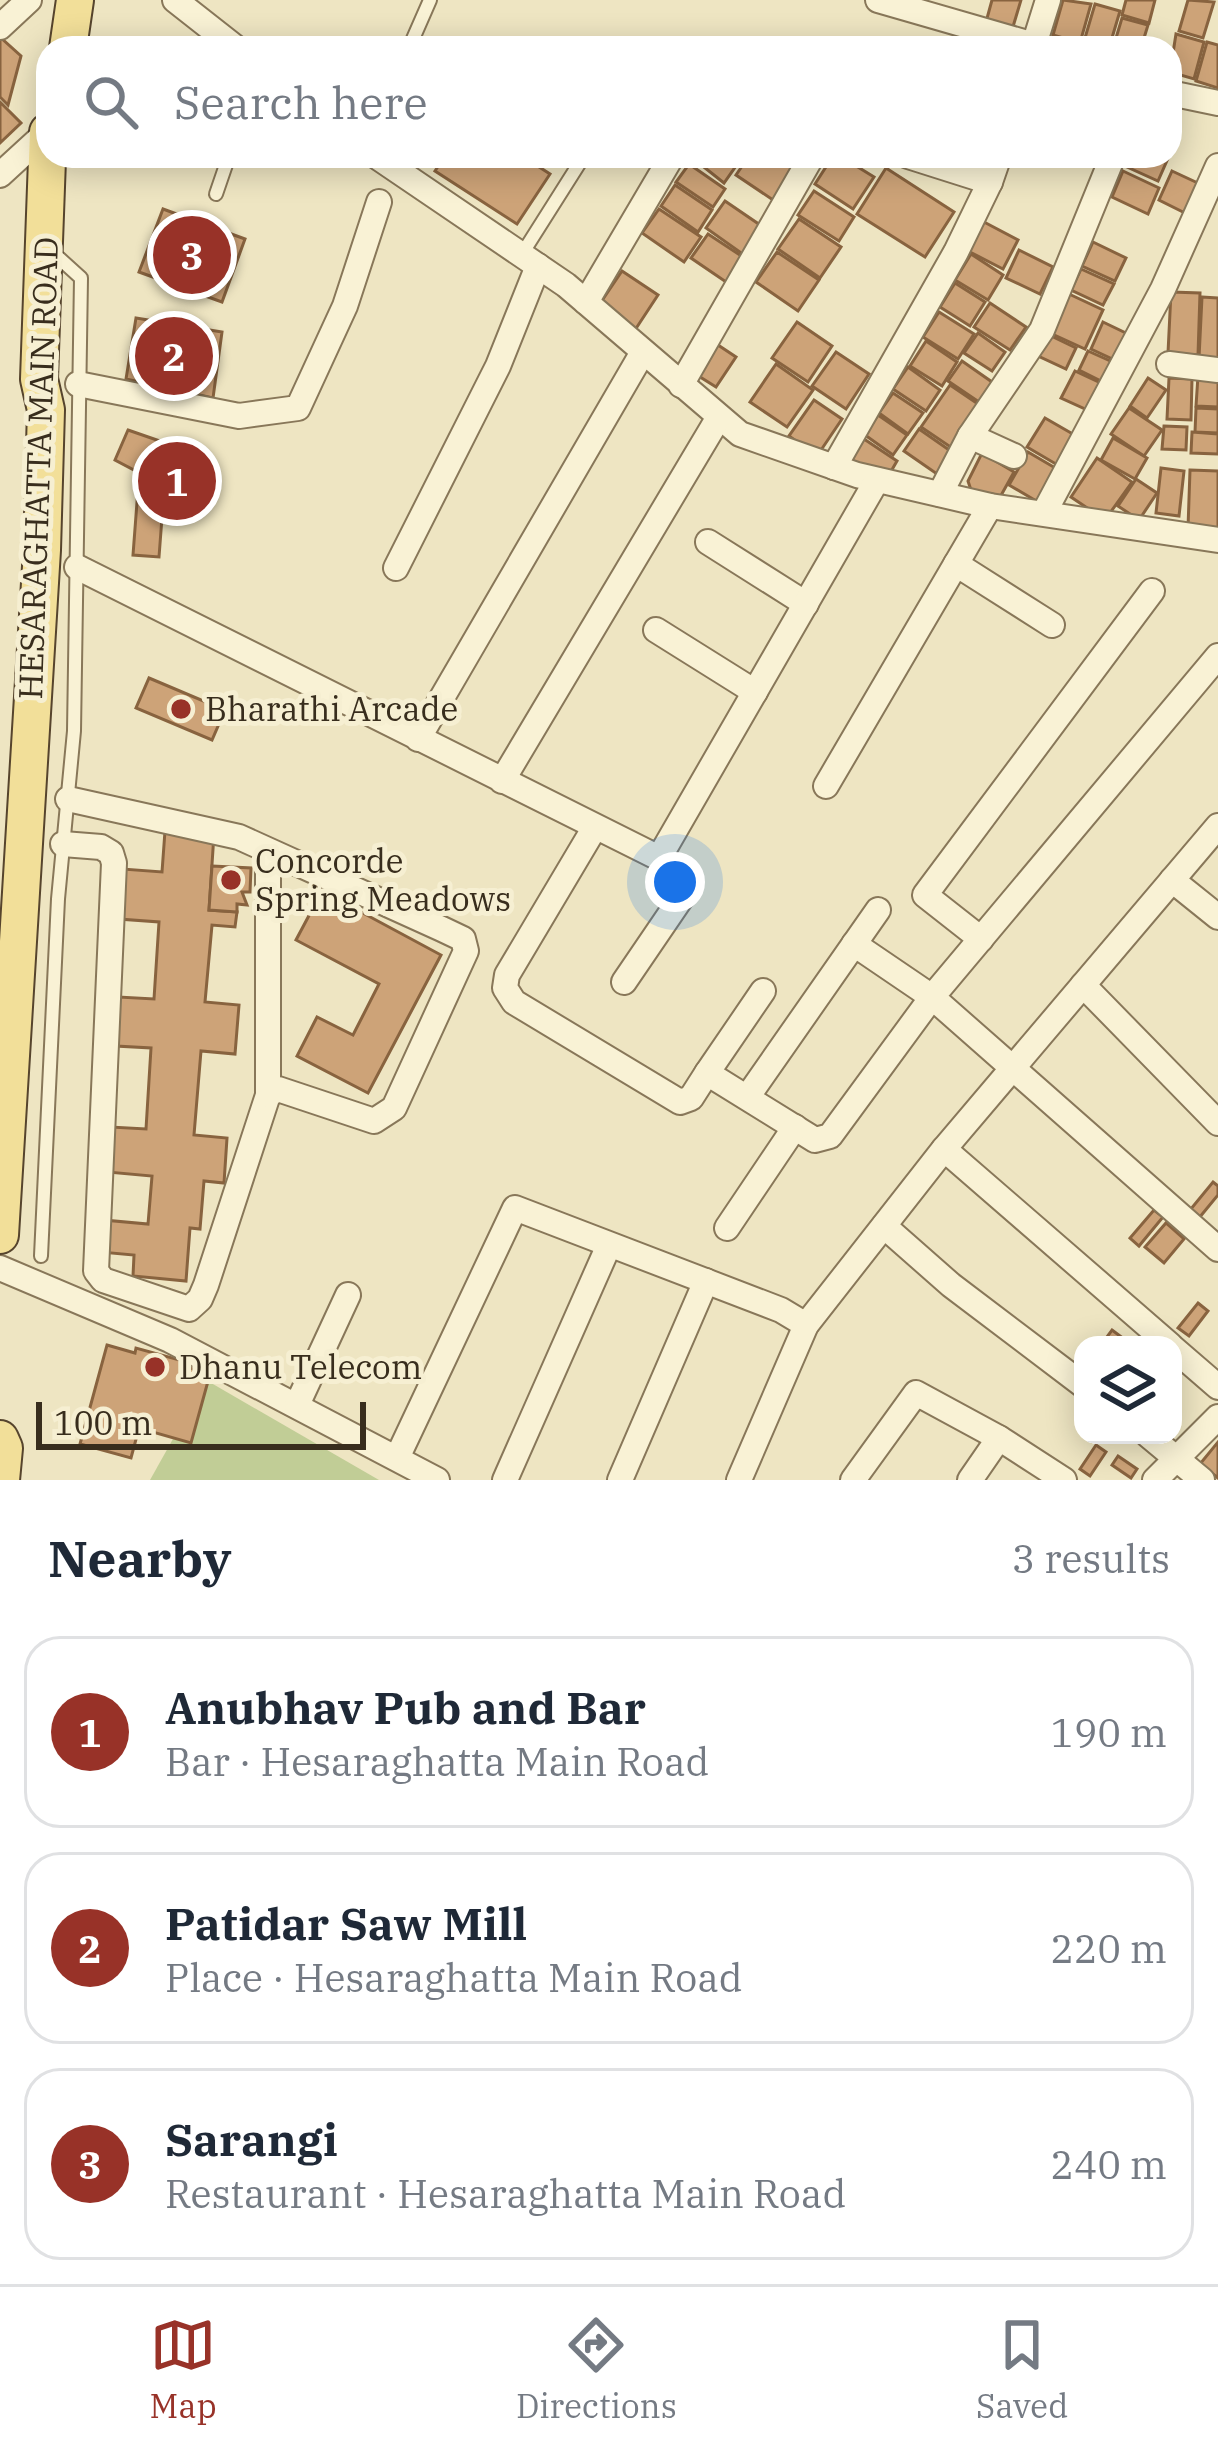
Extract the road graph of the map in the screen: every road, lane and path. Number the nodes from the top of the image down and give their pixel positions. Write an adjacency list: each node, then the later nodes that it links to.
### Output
1 (29, 0): 8 (street)
2 (54, 0): 9 (main road)
3 (75, 0): 10 (main road)
4 (175, 0): 11 (street)
5 (430, 0): 12 (lane)
6 (878, 0): 13 (street)
7 (1048, 0): 14 (street)
8 (0, 27)
9 (51, 36)
10 (70, 36)
11 (221, 36)
12 (414, 36)
13 (999, 36)
14 (1036, 36)
15 (1182, 95): 16 (street)
16 (1218, 103)
17 (36, 142): 29 (street)
18 (1218, 166): 48 (street)
19 (47, 168): 40 (main road, HESARAGHATTA MAIN ROAD)
20 (62, 168): 38 (main road)
21 (225, 168): 31 (lane)
22 (394, 168): 33 (street)
23 (578, 168): 33 (lane)
24 (665, 168): 34 (street)
25 (805, 168): 39 (street)
26 (946, 168): 30 (street)
27 (995, 168): 30 (street)
28 (1107, 168): 42 (street)
29 (0, 176)
30 (991, 182): 44 (street)
31 (216, 194)
32 (380, 202): 38 (street)
33 (530, 261): 34 (street); 53 (street)
34 (586, 302): 35 (street)
35 (643, 352): 39 (street); 60 (street)
36 (1169, 364): 37 (street)
37 (1218, 370)
38 (71, 375): 40 (main road); 52 (lane)
39 (681, 385): 41 (street)
40 (46, 410): 72 (main road, HESARAGHATTA MAIN ROAD)
41 (719, 417): 44 (street); 61 (street)
42 (970, 436): 43 (street); 46 (street)
43 (1014, 456)
44 (834, 467): 45 (street)
45 (877, 480): 46 (street); 55 (street)
46 (940, 494): 47 (street)
47 (990, 506): 48 (street); 51 (street)
48 (1044, 513): 49 (street)
49 (1218, 540)
50 (709, 542): 55 (street)
51 (956, 564): 56 (street); 62 (street)
52 (76, 567): 60 (street); 63 (lane)
53 (396, 568)
54 (1152, 591): 73 (street)
55 (806, 604): 59 (street)
56 (1052, 625)
57 (656, 630): 59 (street)
58 (1218, 656): 73 (street)
59 (754, 692): 68 (street)
60 (418, 739): 61 (street)
61 (502, 781): 64 (street)
62 (826, 785)
63 (68, 799): 66 (lane); 67 (street)
64 (595, 826): 68 (street); 81 (street)
65 (1218, 826): 69 (street)
66 (63, 844): 82 (street); 92 (lane)
67 (268, 852): 82 (street); 82 (street)
68 (659, 858): 75 (street)
69 (1172, 880): 71 (street); 76 (street)
70 (878, 910): 74 (street)
71 (1218, 917)
72 (9, 926): 79 (main road, HESARAGHATTA MAIN ROAD)
73 (980, 939): 78 (street)
74 (854, 944): 78 (street); 83 (street)
75 (624, 982)
76 (1082, 986): 80 (street); 84 (street)
77 (763, 991): 81 (street)
78 (932, 997): 80 (street); 85 (street)
79 (6, 1010): 89 (main road, HESARAGHATTA MAIN ROAD)
80 (1012, 1068): 86 (street); 91 (street)
81 (707, 1072): 83 (street)
82 (268, 1095)
83 (748, 1096): 85 (street)
84 (1218, 1123)
85 (795, 1127): 88 (street)
86 (944, 1149): 87 (street); 97 (street)
87 (884, 1226): 96 (street); 99 (street)
88 (727, 1228)
89 (0, 1235)
90 (609, 1245): 94 (street); 107 (street); 110 (street)
91 (1218, 1249)
92 (41, 1256)
93 (0, 1268): 101 (street)
94 (706, 1282): 96 (street); 111 (street)
95 (348, 1294): 101 (street)
96 (806, 1325): 112 (street)
97 (1159, 1336)
98 (1182, 1356): 100 (street)
99 (1074, 1378)
100 (1218, 1387)
101 (297, 1405): 107 (street)
102 (1218, 1417): 106 (street)
103 (999, 1438): 113 (street); 114 (street); 115 (street)
104 (0, 1439): 108 (main road)
105 (1160, 1444): 106 (street)
106 (1176, 1456): 116 (street); 117 (street)
107 (397, 1458): 109 (street)
108 (2, 1480)
109 (437, 1480)
110 (505, 1480)
111 (620, 1480)
112 (739, 1480)
113 (853, 1480)
114 (970, 1480)
115 (1064, 1480)
116 (1155, 1480)
117 (1202, 1480)

